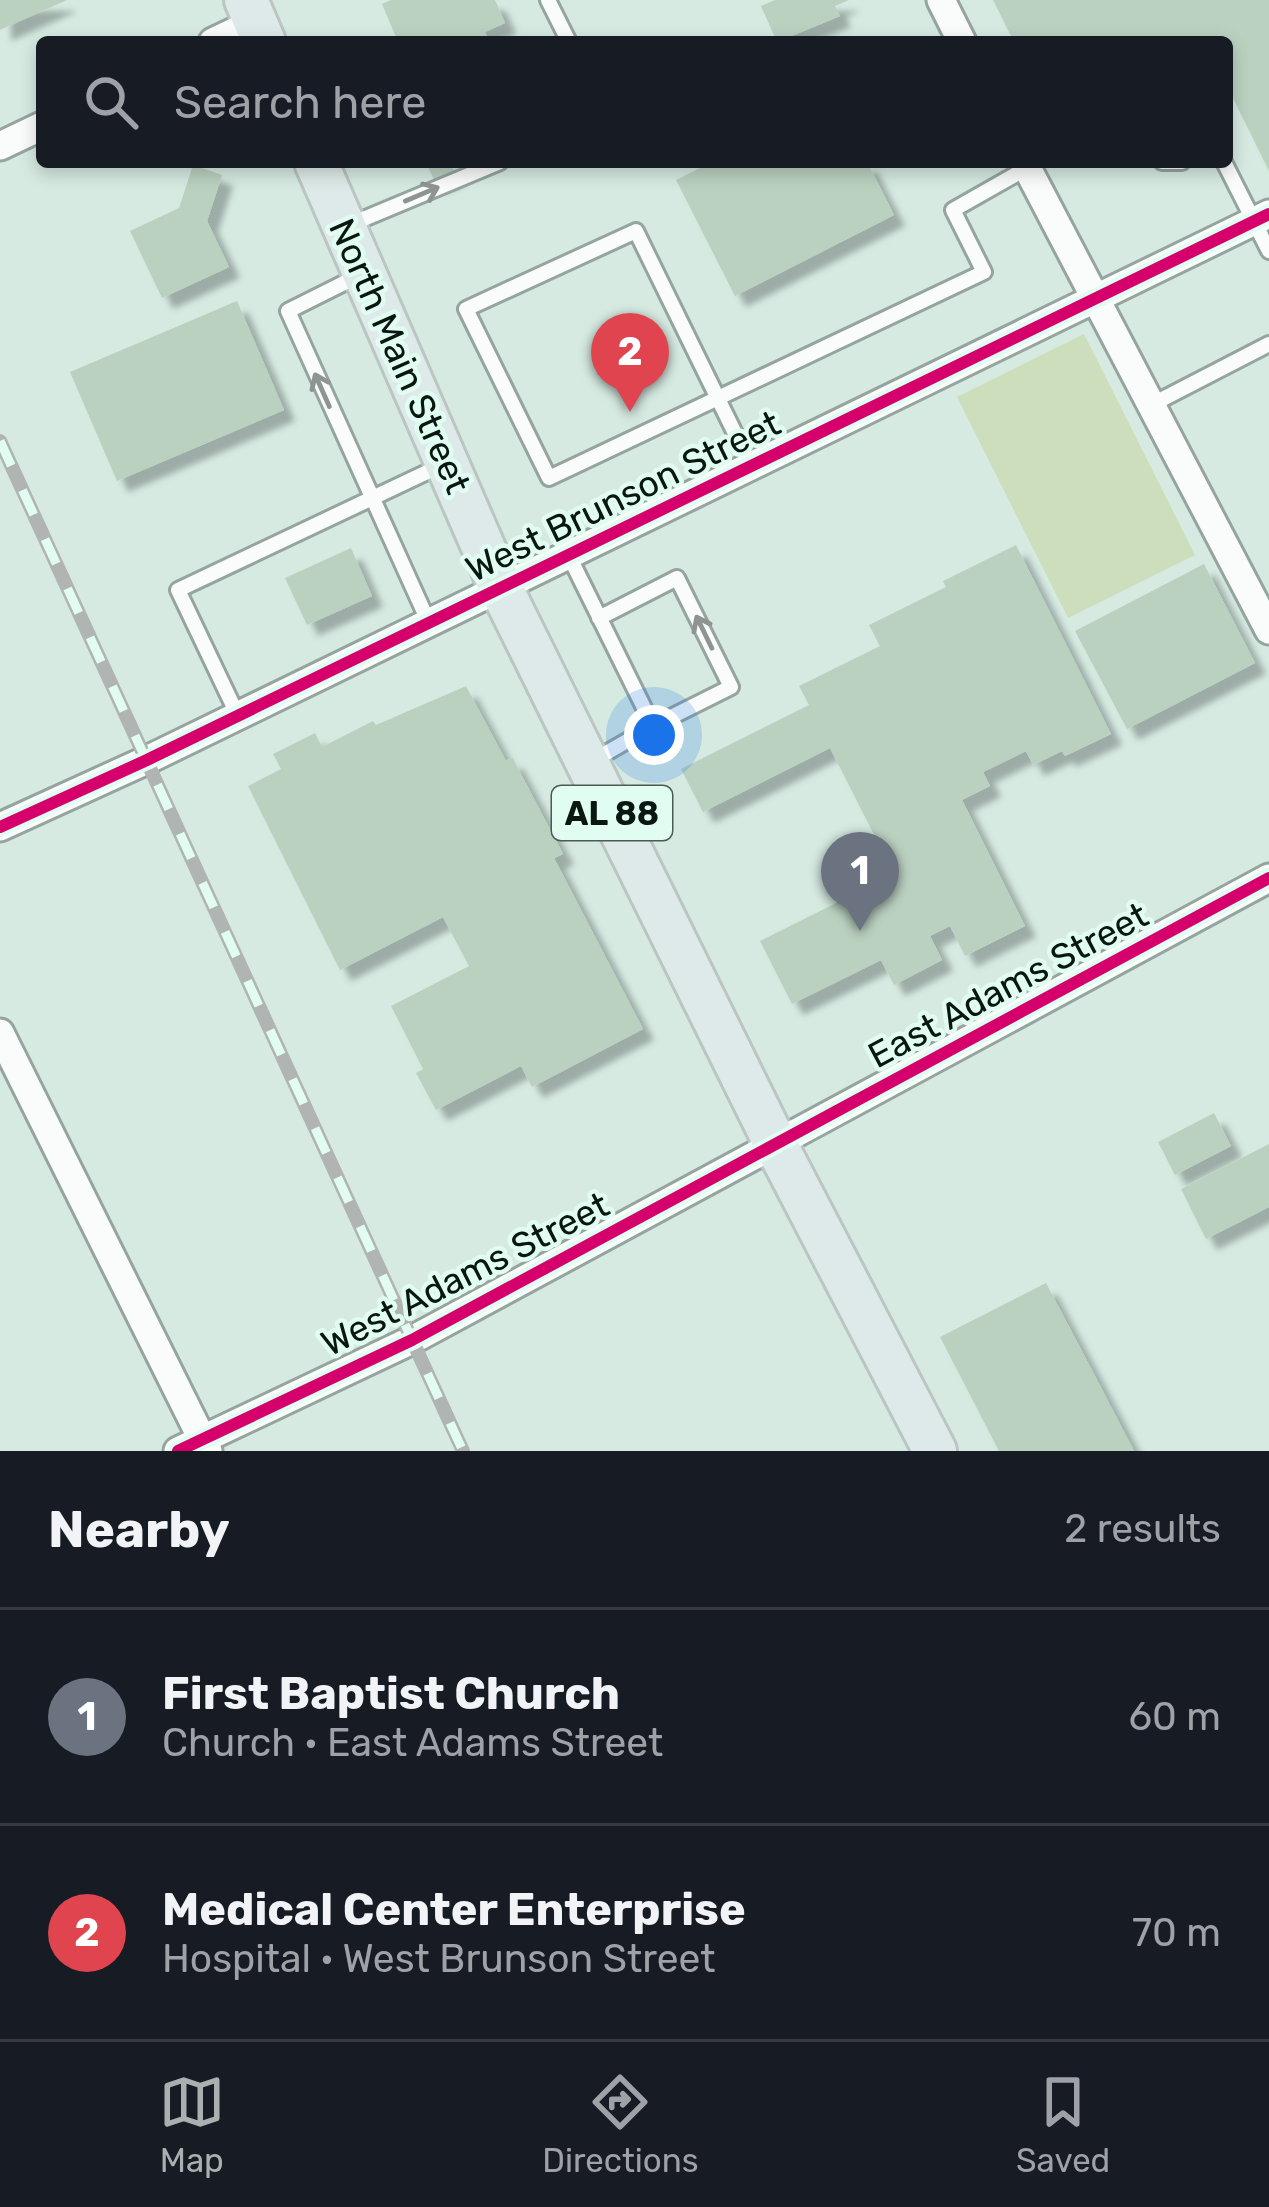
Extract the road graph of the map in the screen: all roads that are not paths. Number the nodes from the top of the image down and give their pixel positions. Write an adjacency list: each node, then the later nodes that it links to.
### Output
1 (548, 0): 5 (lane)
2 (941, 0): 6 (street)
3 (255, 21): 4 (street)
4 (225, 36)
5 (566, 36)
6 (959, 36)
7 (36, 129): 8 (street)
8 (0, 146)
9 (319, 168): 15 (main road, North Main Street / AL 88)
10 (485, 168): 15 (lane, one-way to 10)
11 (1021, 168): 20 (lane)
12 (1028, 168): 18 (street)
13 (1228, 168): 14 (lane)
14 (1262, 217): 16 (lane); 18 (street, West Brunson Street)
15 (344, 226): 17 (main road, North Main Street / AL 88)
16 (1269, 251)
17 (364, 273): 22 (main road, North Main Street / AL 88); 24 (lane, one-way to 17)
18 (1096, 301): 21 (street); 23 (street, West Brunson Street)
19 (1269, 344): 21 (lane)
20 (718, 398): 20 (lane); 23 (lane)
21 (1151, 405): 27 (street)
22 (447, 463): 24 (lane); 26 (main road, North Main Street / AL 88)
23 (752, 467): 25 (street, West Brunson Street)
24 (371, 496): 29 (lane); 30 (lane)
25 (569, 556): 26 (street, West Brunson Street); 28 (lane)
26 (501, 588): 29 (street, West Brunson Street); 32 (main road, North Main Street / AL 88)
27 (1265, 612)
28 (599, 618): 31 (lane); 31 (lane, one-way to 28)
29 (429, 623): 30 (street, West Brunson Street)
30 (238, 716): 33 (street, West Brunson Street)
31 (653, 727): 32 (lane)
32 (588, 763): 36 (main road, North Main Street / AL 88)
33 (0, 827)
34 (1269, 878): 36 (street, East Adams Street)
35 (0, 1033): 37 (street)
36 (776, 1145): 37 (street, West Adams Street); 38 (main road, North Main Street / AL 88)
37 (196, 1447)
38 (935, 1451)

